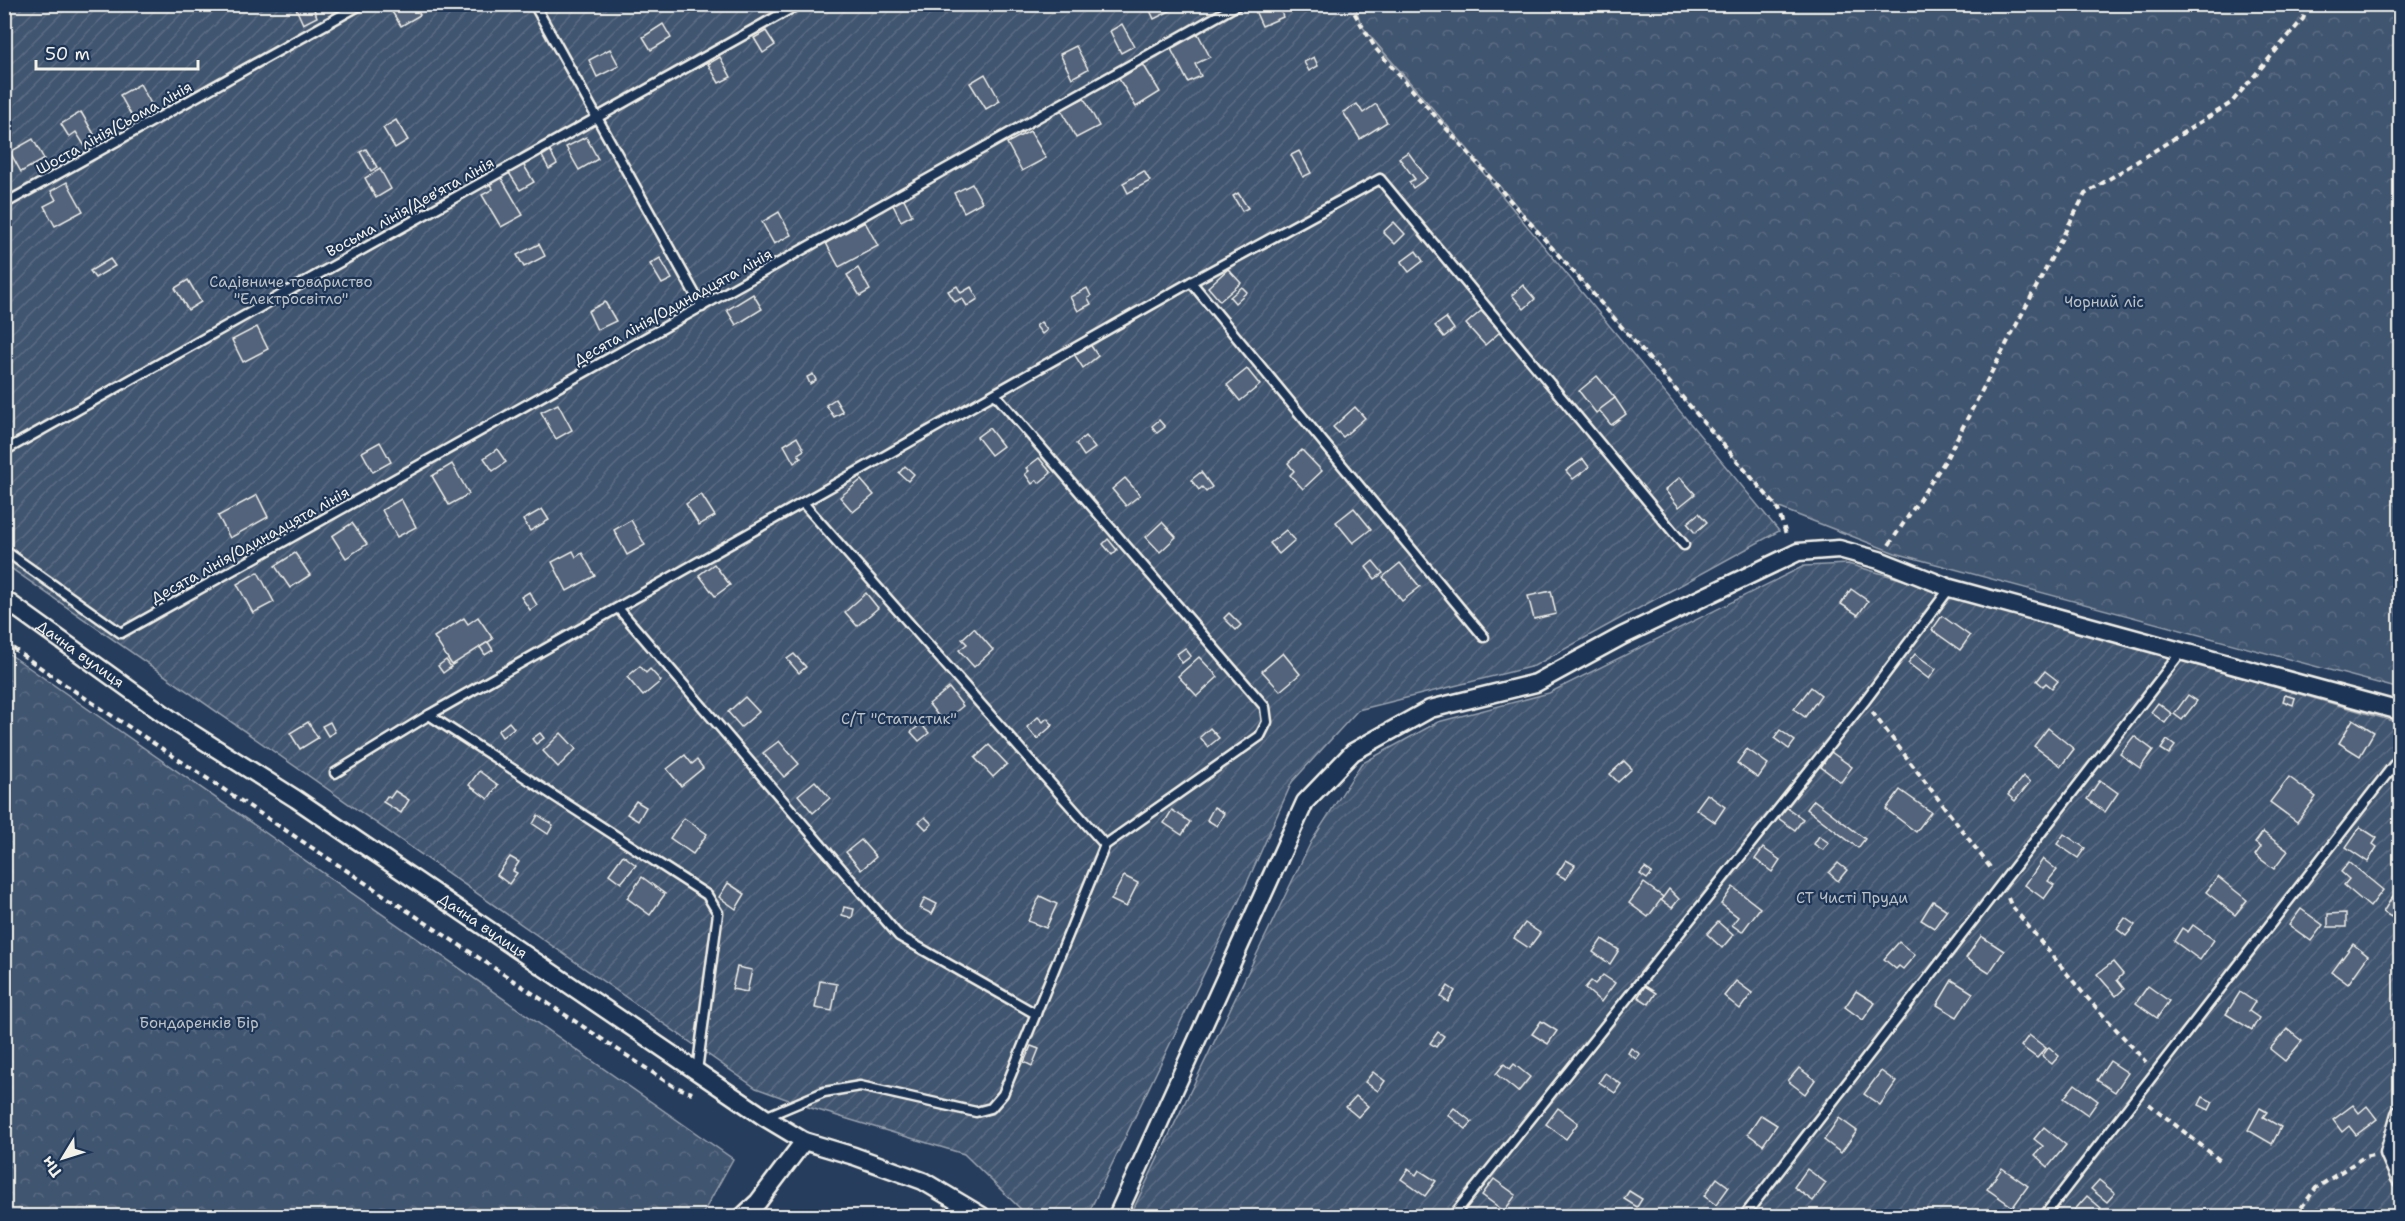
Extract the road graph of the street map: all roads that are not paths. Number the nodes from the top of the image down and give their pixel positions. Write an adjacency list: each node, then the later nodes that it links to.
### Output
1 (362, 4): 6 (lane, Шоста лінія/Сьома лінія)
2 (534, 4): 5 (lane)
3 (799, 4): 5 (lane, Восьма лінія/Дев'ята лінія)
4 (1239, 4): 8 (lane, Десята лінія/Одинадцята лінія)
5 (597, 117): 8 (lane); 10 (lane, Восьма лінія/Дев'ята лінія)
6 (4, 204)
7 (1191, 282): 9 (lane); 12 (lane); 17 (lane)
8 (702, 307): 13 (lane, Десята лінія/Одинадцята лінія)
9 (995, 394): 11 (lane); 23 (lane)
10 (4, 451)
11 (803, 503): 16 (lane); 23 (lane)
12 (1684, 545)
13 (4, 550)
14 (1950, 588): 18 (street); 32 (street); 33 (lane)
15 (4, 599): 25 (street, Дачна вулиця)
16 (618, 608): 20 (lane); 24 (lane)
17 (1484, 637)
18 (2182, 651): 19 (street); 34 (lane)
19 (2400, 711)
20 (429, 716): 22 (lane); 25 (lane)
21 (2400, 757): 35 (lane)
22 (335, 773)
23 (1105, 845): 24 (lane)
24 (1036, 1014): 27 (lane)
25 (697, 1072): 27 (street, Дачна вулиця)
26 (2400, 1114): 29 (street)
27 (764, 1117): 28 (street, Дачна вулиця)
28 (804, 1141): 30 (street); 31 (street, Дачна вулиця)
29 (2400, 1178)
30 (743, 1216)
31 (981, 1216)
32 (1117, 1216)
33 (1453, 1216)
34 (1744, 1216)
35 (2044, 1216)

